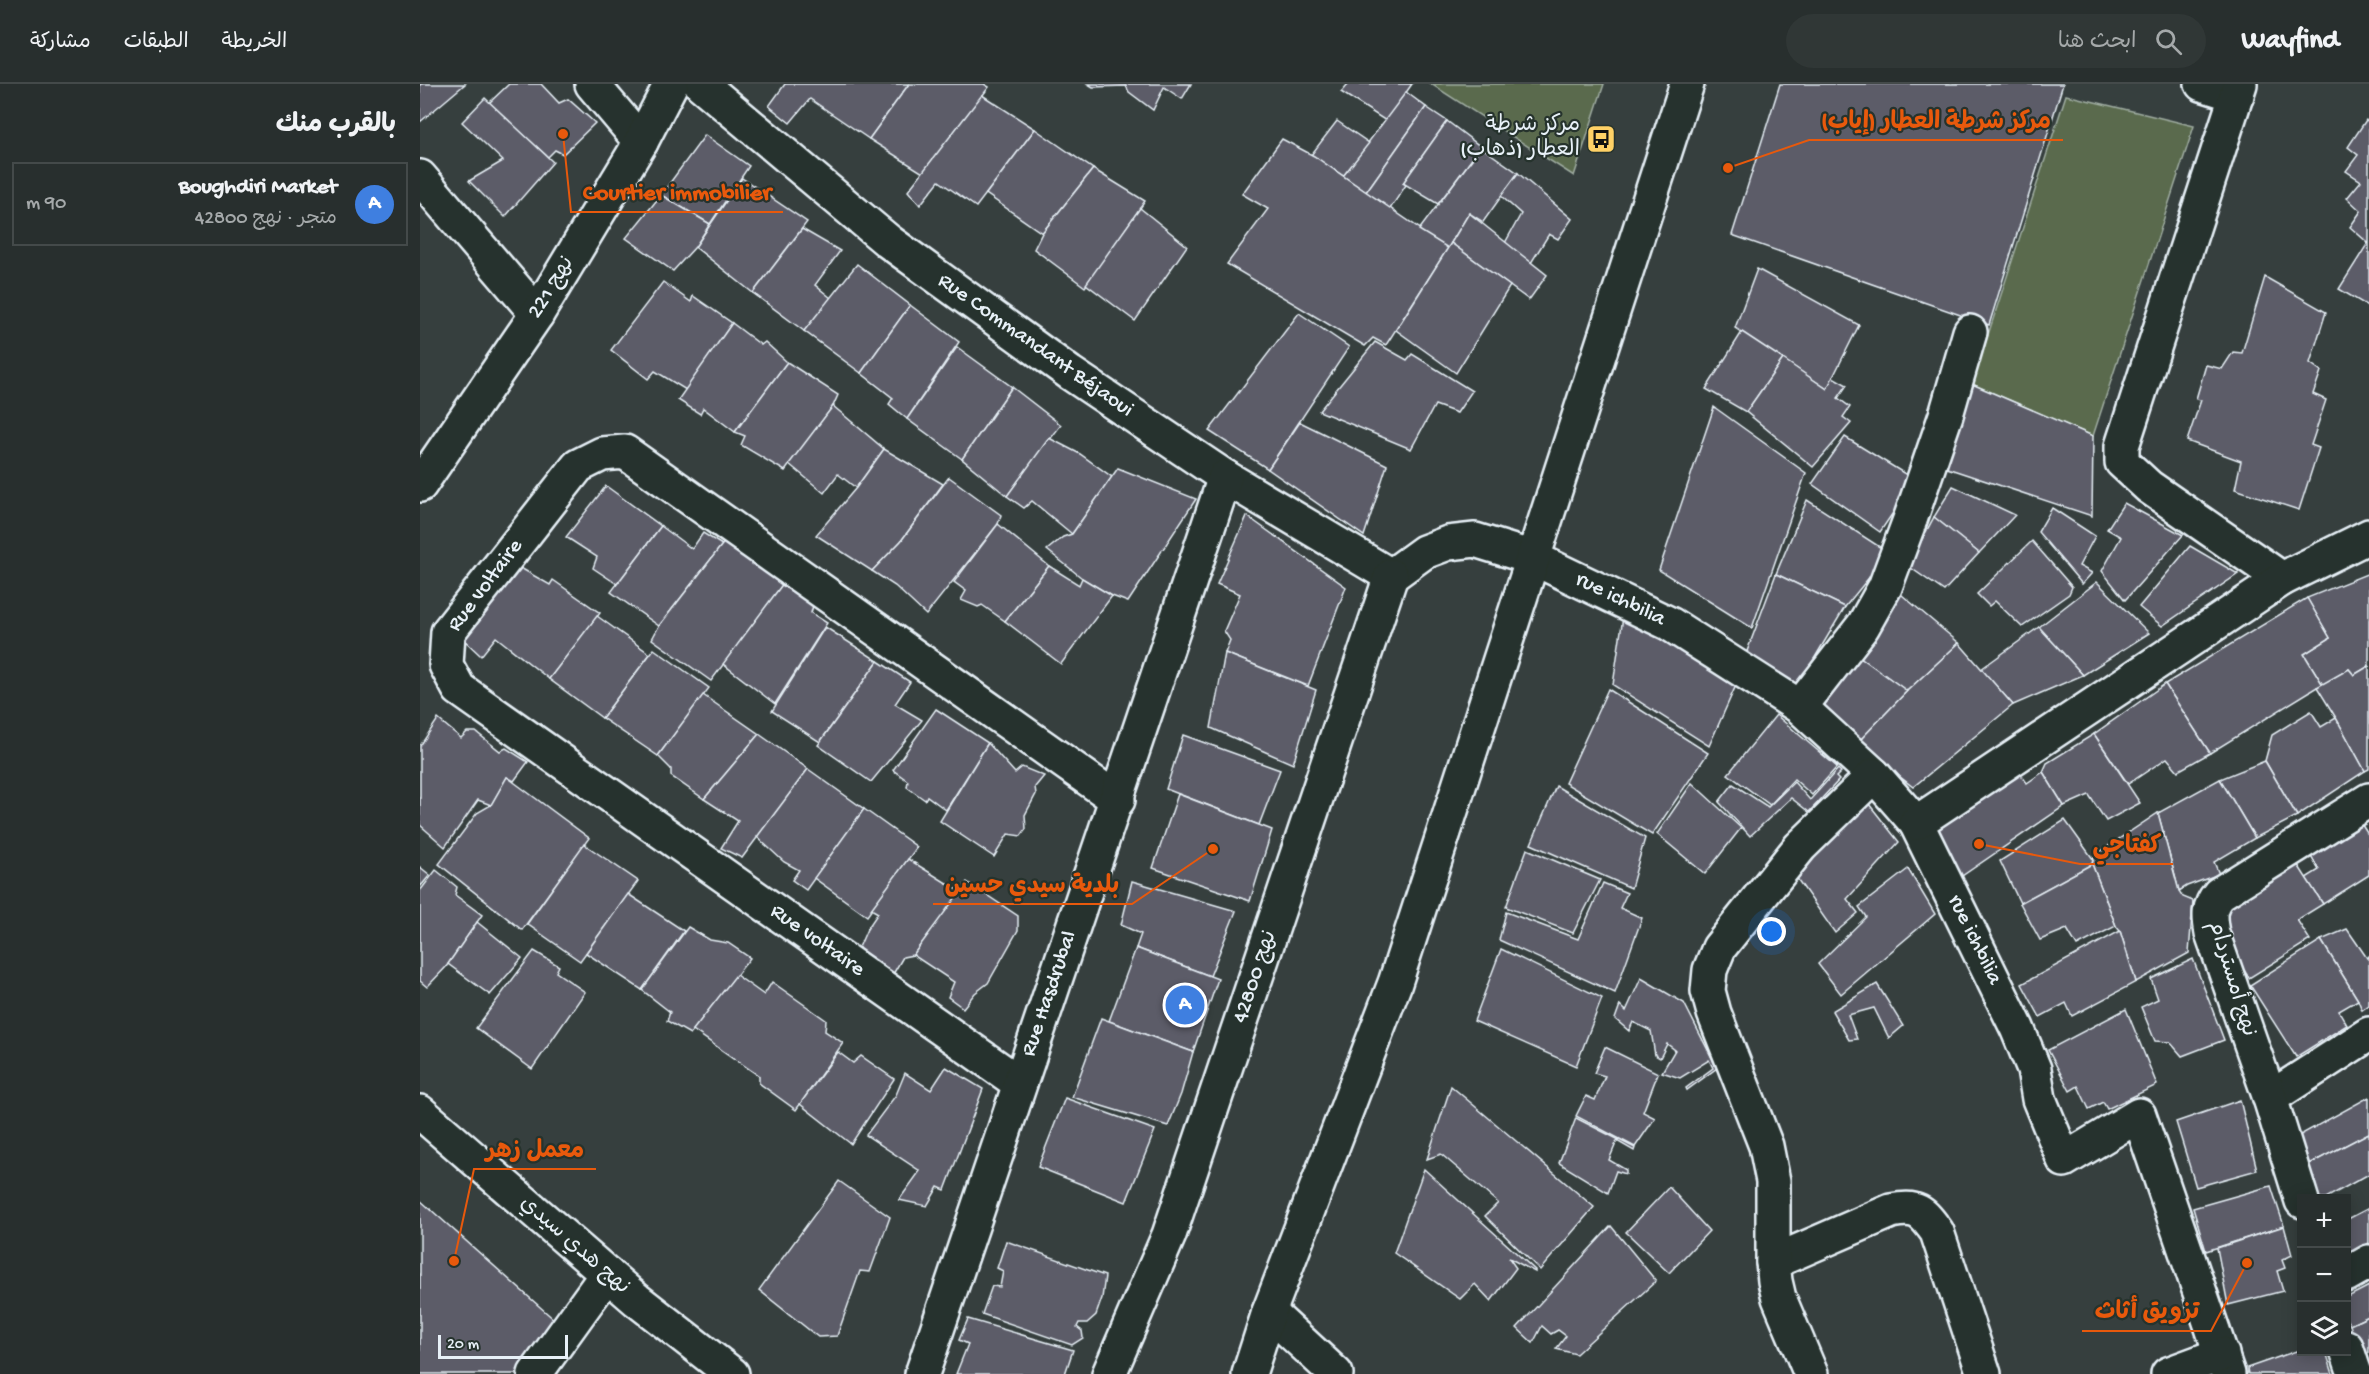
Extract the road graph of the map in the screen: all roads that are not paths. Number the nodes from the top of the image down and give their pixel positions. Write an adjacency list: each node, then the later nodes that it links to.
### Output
1 (592, 84): 7 (street)
2 (671, 84): 7 (street, نهج 221)
3 (701, 84): 11 (street, Rue Commandant Béjaoui)
4 (1687, 84): 14 (street)
5 (2202, 84): 6 (street)
6 (2239, 90): 16 (street)
7 (640, 142): 9 (street, نهج 221)
8 (420, 177): 9 (street)
9 (537, 314): 12 (street, نهج 221)
10 (1970, 332): 17 (street)
11 (1225, 477): 15 (street, Rue Commandant Béjaoui); 19 (street, Rue Hasdrubal)
12 (420, 485)
13 (2369, 536): 16 (street)
14 (1533, 558): 15 (street, rue ichbilia); 17 (street, rue ichbilia); 31 (street)
15 (1391, 576): 37 (street, نهج 42800)
16 (2282, 579): 21 (street)
17 (1800, 707): 18 (street, rue ichbilia)
18 (1874, 775): 21 (street, rue ichbilia); 27 (street)
19 (1118, 800): 23 (street, Rue Hasdrubal); 23 (street, Rue voltaire)
20 (2369, 800): 24 (street, نهج أمستردام)
21 (1916, 823): 33 (street, rue ichbilia)
22 (2369, 1034): 24 (street)
23 (1019, 1083): 36 (street, Rue Hasdrubal)
24 (2270, 1098): 26 (street, نهج أمستردام)
25 (420, 1112): 30 (street, نهج هدي سيدي)
26 (2299, 1194)
27 (1773, 1262): 40 (street); 41 (street)
28 (2369, 1262): 29 (street)
29 (2351, 1272)
30 (607, 1274): 34 (street); 35 (street, نهج هدي سيدي)
31 (1269, 1312): 38 (street); 39 (street)
32 (2349, 1356): 43 (street)
33 (2225, 1364): 42 (street)
34 (535, 1374)
35 (732, 1374)
36 (922, 1374)
37 (1109, 1374)
38 (1249, 1374)
39 (1336, 1374)
40 (1811, 1374)
41 (1984, 1374)
42 (2168, 1374)
43 (2355, 1374)

